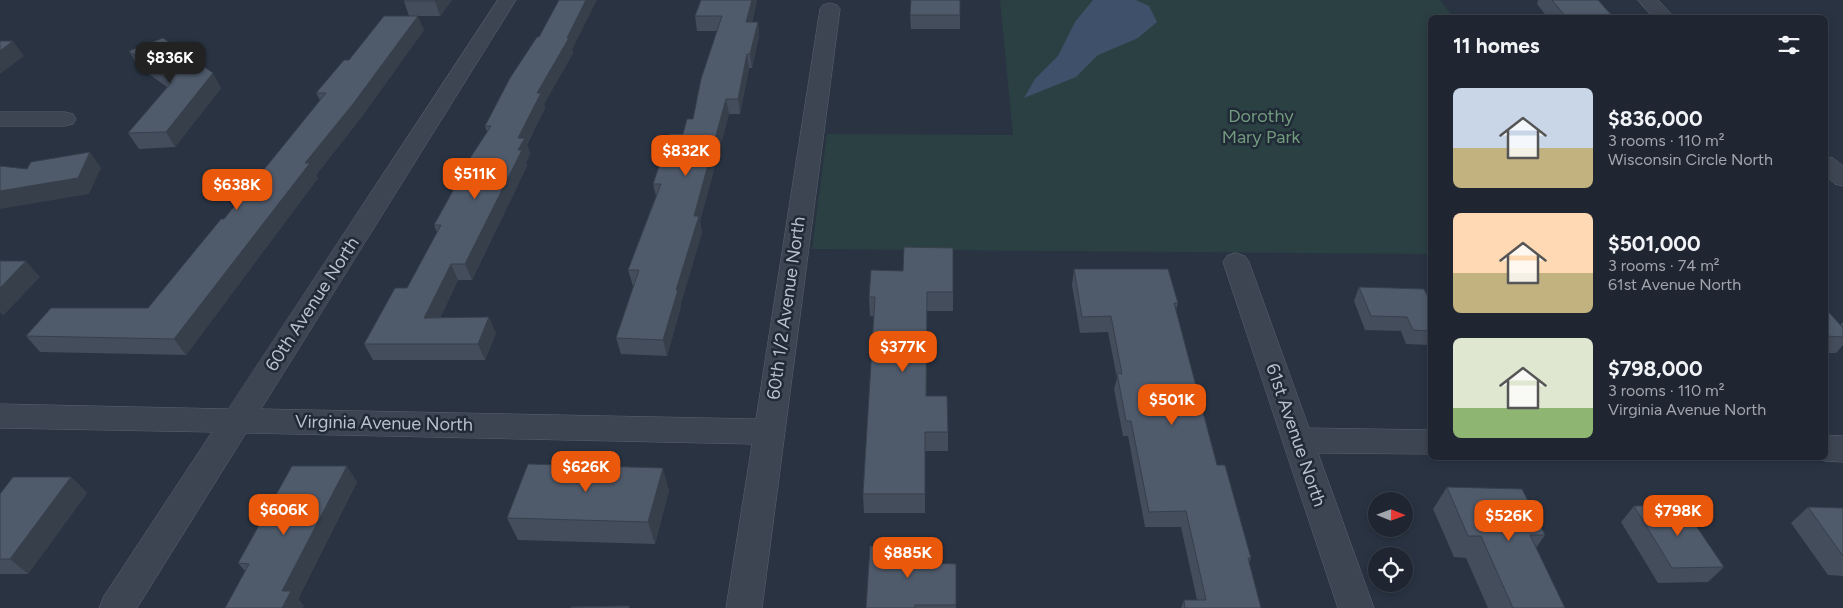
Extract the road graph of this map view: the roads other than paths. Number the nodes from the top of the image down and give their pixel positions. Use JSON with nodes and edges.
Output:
{"nodes":[{"id":1,"x":507,"y":0,"type":"edge"},
{"id":2,"x":1646,"y":0,"type":"edge"},
{"id":3,"x":830,"y":9,"type":"dead end"},
{"id":4,"x":1663,"y":15,"type":"edge"},
{"id":5,"x":0,"y":119,"type":"edge"},
{"id":6,"x":66,"y":119,"type":"dead end"},
{"id":7,"x":1828,"y":166,"type":"edge"},
{"id":8,"x":1843,"y":179,"type":"edge"},
{"id":9,"x":1236,"y":262,"type":"dead end"},
{"id":10,"x":0,"y":416,"type":"edge"},
{"id":11,"x":238,"y":420,"type":"junction"},
{"id":12,"x":769,"y":432,"type":"junction"},
{"id":13,"x":1298,"y":440,"type":"junction"},
{"id":14,"x":1428,"y":442,"type":"edge"},
{"id":15,"x":1828,"y":448,"type":"edge"},
{"id":16,"x":1843,"y":448,"type":"edge"},
{"id":17,"x":117,"y":608,"type":"edge"},
{"id":18,"x":744,"y":608,"type":"edge"},
{"id":19,"x":1356,"y":608,"type":"edge"}],
"edges":[{"from":1,"to":11,"type":"street","name":"60th Avenue North"},
{"from":2,"to":4,"type":"street"},
{"from":3,"to":12,"type":"street","name":"60th 1/2 Avenue North"},
{"from":5,"to":6,"type":"street"},
{"from":7,"to":8,"type":"street"},
{"from":9,"to":13,"type":"street","name":"61st Avenue North"},
{"from":10,"to":11,"type":"street","name":"Virginia Avenue North"},
{"from":11,"to":12,"type":"street","name":"Virginia Avenue North"},
{"from":11,"to":17,"type":"street","name":"60th Avenue North"},
{"from":12,"to":18,"type":"street","name":"60th 1/2 Avenue North"},
{"from":13,"to":14,"type":"street"},
{"from":13,"to":19,"type":"street","name":"61st Avenue North"},
{"from":15,"to":16,"type":"street"}]}
